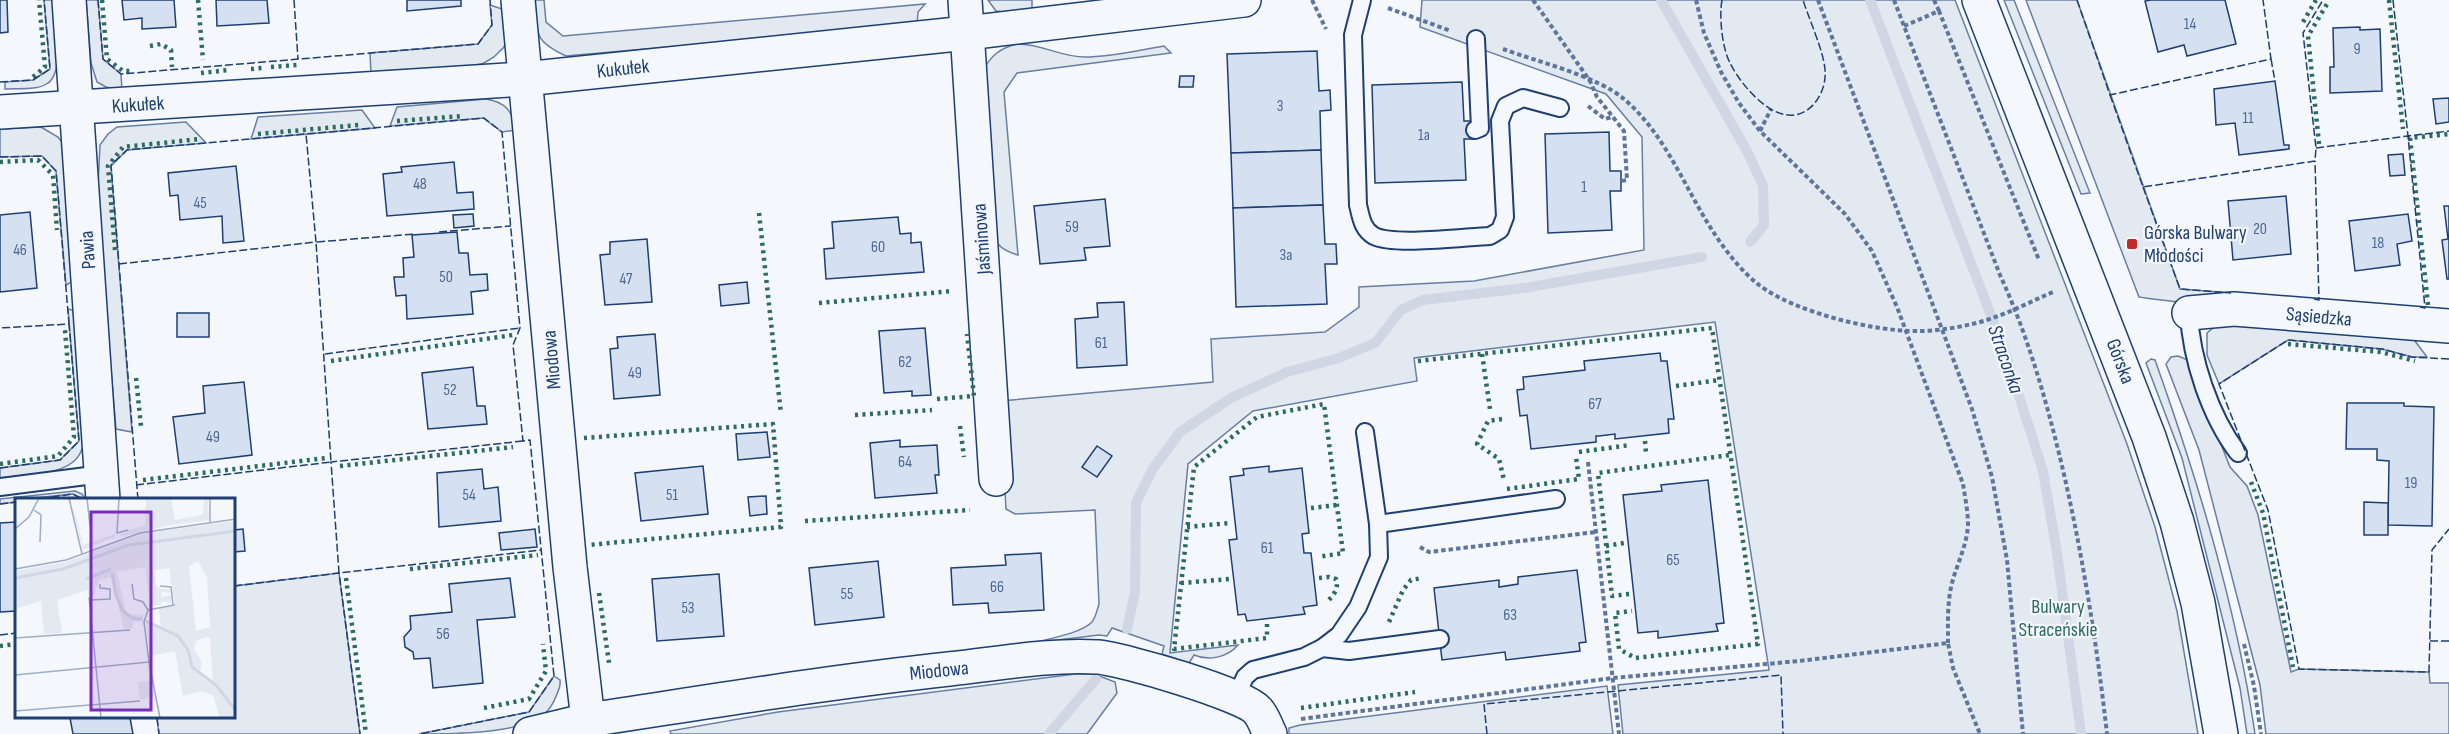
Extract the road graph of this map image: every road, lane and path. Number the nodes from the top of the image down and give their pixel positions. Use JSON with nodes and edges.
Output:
{"nodes":[{"id":1,"x":69,"y":0,"type":"edge"},
{"id":2,"x":518,"y":0,"type":"edge"},
{"id":3,"x":965,"y":0,"type":"edge"},
{"id":4,"x":1244,"y":0,"type":"edge"},
{"id":5,"x":1533,"y":0,"type":"edge"},
{"id":6,"x":1696,"y":0,"type":"edge"},
{"id":7,"x":1818,"y":0,"type":"edge"},
{"id":8,"x":1894,"y":0,"type":"edge"},
{"id":9,"x":1934,"y":0,"type":"edge"},
{"id":10,"x":1979,"y":0,"type":"edge"},
{"id":11,"x":1370,"y":2,"type":"edge"},
{"id":12,"x":1939,"y":11,"type":"junction"},
{"id":13,"x":1904,"y":26,"type":"junction"},
{"id":14,"x":967,"y":33,"type":"junction"},
{"id":15,"x":1476,"y":39,"type":"junction"},
{"id":16,"x":524,"y":79,"type":"junction"},
{"id":17,"x":1590,"y":81,"type":"junction"},
{"id":18,"x":78,"y":108,"type":"junction"},
{"id":19,"x":1560,"y":108,"type":"dead end"},
{"id":20,"x":1771,"y":109,"type":"dead end"},
{"id":21,"x":0,"y":111,"type":"edge"},
{"id":22,"x":1475,"y":130,"type":"dead end"},
{"id":23,"x":1760,"y":131,"type":"junction"},
{"id":24,"x":1621,"y":181,"type":"dead end"},
{"id":25,"x":2043,"y":271,"type":"dead end"},
{"id":26,"x":2048,"y":282,"type":"dead end"},
{"id":27,"x":2053,"y":292,"type":"junction"},
{"id":28,"x":2058,"y":299,"type":"dead end"},
{"id":29,"x":2015,"y":308,"type":"junction"},
{"id":30,"x":2189,"y":313,"type":"joint"},
{"id":31,"x":2449,"y":326,"type":"edge"},
{"id":32,"x":1942,"y":330,"type":"junction"},
{"id":33,"x":1906,"y":331,"type":"junction"},
{"id":34,"x":1365,"y":432,"type":"dead end"},
{"id":35,"x":2238,"y":453,"type":"dead end"},
{"id":36,"x":1588,"y":462,"type":"dead end"},
{"id":37,"x":996,"y":479,"type":"dead end"},
{"id":38,"x":0,"y":487,"type":"edge"},
{"id":39,"x":103,"y":487,"type":"edge"},
{"id":40,"x":1556,"y":499,"type":"dead end"},
{"id":41,"x":1378,"y":524,"type":"junction"},
{"id":42,"x":1596,"y":532,"type":"junction"},
{"id":43,"x":1440,"y":639,"type":"dead end"},
{"id":44,"x":1948,"y":643,"type":"junction"},
{"id":45,"x":1322,"y":648,"type":"junction"},
{"id":46,"x":1613,"y":678,"type":"junction"},
{"id":47,"x":1236,"y":697,"type":"junction"},
{"id":48,"x":588,"y":720,"type":"junction"},
{"id":49,"x":1267,"y":729,"type":"edge"},
{"id":50,"x":530,"y":734,"type":"edge"},
{"id":51,"x":1618,"y":734,"type":"edge"},
{"id":52,"x":1980,"y":734,"type":"edge"},
{"id":53,"x":2024,"y":734,"type":"edge"},
{"id":54,"x":2107,"y":734,"type":"edge"},
{"id":55,"x":2221,"y":734,"type":"edge"}],
"edges":[{"from":1,"to":18,"type":"street","name":"Pawia"},
{"from":2,"to":16,"type":"street","name":"Miodowa"},
{"from":3,"to":14,"type":"street","name":"Jaśminowa"},
{"from":4,"to":14,"type":"street","name":"Kukułek"},
{"from":5,"to":17,"type":"path"},
{"from":6,"to":23,"type":"path"},
{"from":7,"to":32,"type":"path"},
{"from":8,"to":13,"type":"path"},
{"from":9,"to":12,"type":"path"},
{"from":10,"to":55,"type":"street","name":"Górska"},
{"from":11,"to":15,"type":"path"},
{"from":11,"to":19,"type":"lane"},
{"from":12,"to":13,"type":"path"},
{"from":12,"to":25,"type":"path"},
{"from":13,"to":29,"type":"path"},
{"from":14,"to":16,"type":"street","name":"Kukułek"},
{"from":14,"to":37,"type":"street","name":"Jaśminowa"},
{"from":15,"to":17,"type":"path"},
{"from":15,"to":22,"type":"lane"},
{"from":16,"to":18,"type":"street","name":"Kukułek"},
{"from":16,"to":48,"type":"street","name":"Miodowa"},
{"from":17,"to":24,"type":"path"},
{"from":17,"to":33,"type":"path"},
{"from":18,"to":21,"type":"street","name":"Kukułek"},
{"from":18,"to":39,"type":"street","name":"Pawia"},
{"from":20,"to":23,"type":"path"},
{"from":23,"to":33,"type":"path"},
{"from":26,"to":27,"type":"path"},
{"from":27,"to":28,"type":"path"},
{"from":27,"to":29,"type":"path"},
{"from":29,"to":32,"type":"path"},
{"from":29,"to":54,"type":"path"},
{"from":30,"to":31,"type":"street","name":"Sąsiedzka"},
{"from":30,"to":35,"type":"lane"},
{"from":32,"to":33,"type":"path"},
{"from":32,"to":53,"type":"path"},
{"from":33,"to":44,"type":"path"},
{"from":34,"to":41,"type":"lane"},
{"from":36,"to":42,"type":"path"},
{"from":38,"to":39,"type":"lane"},
{"from":40,"to":41,"type":"lane"},
{"from":41,"to":42,"type":"path"},
{"from":41,"to":45,"type":"lane"},
{"from":42,"to":46,"type":"path"},
{"from":43,"to":45,"type":"lane"},
{"from":44,"to":46,"type":"path"},
{"from":44,"to":52,"type":"path"},
{"from":45,"to":47,"type":"lane"},
{"from":46,"to":49,"type":"path"},
{"from":46,"to":51,"type":"path"},
{"from":47,"to":48,"type":"street","name":"Miodowa"},
{"from":47,"to":49,"type":"street","name":"Miodowa"},
{"from":48,"to":50,"type":"street","name":"Miodowa"}]}
